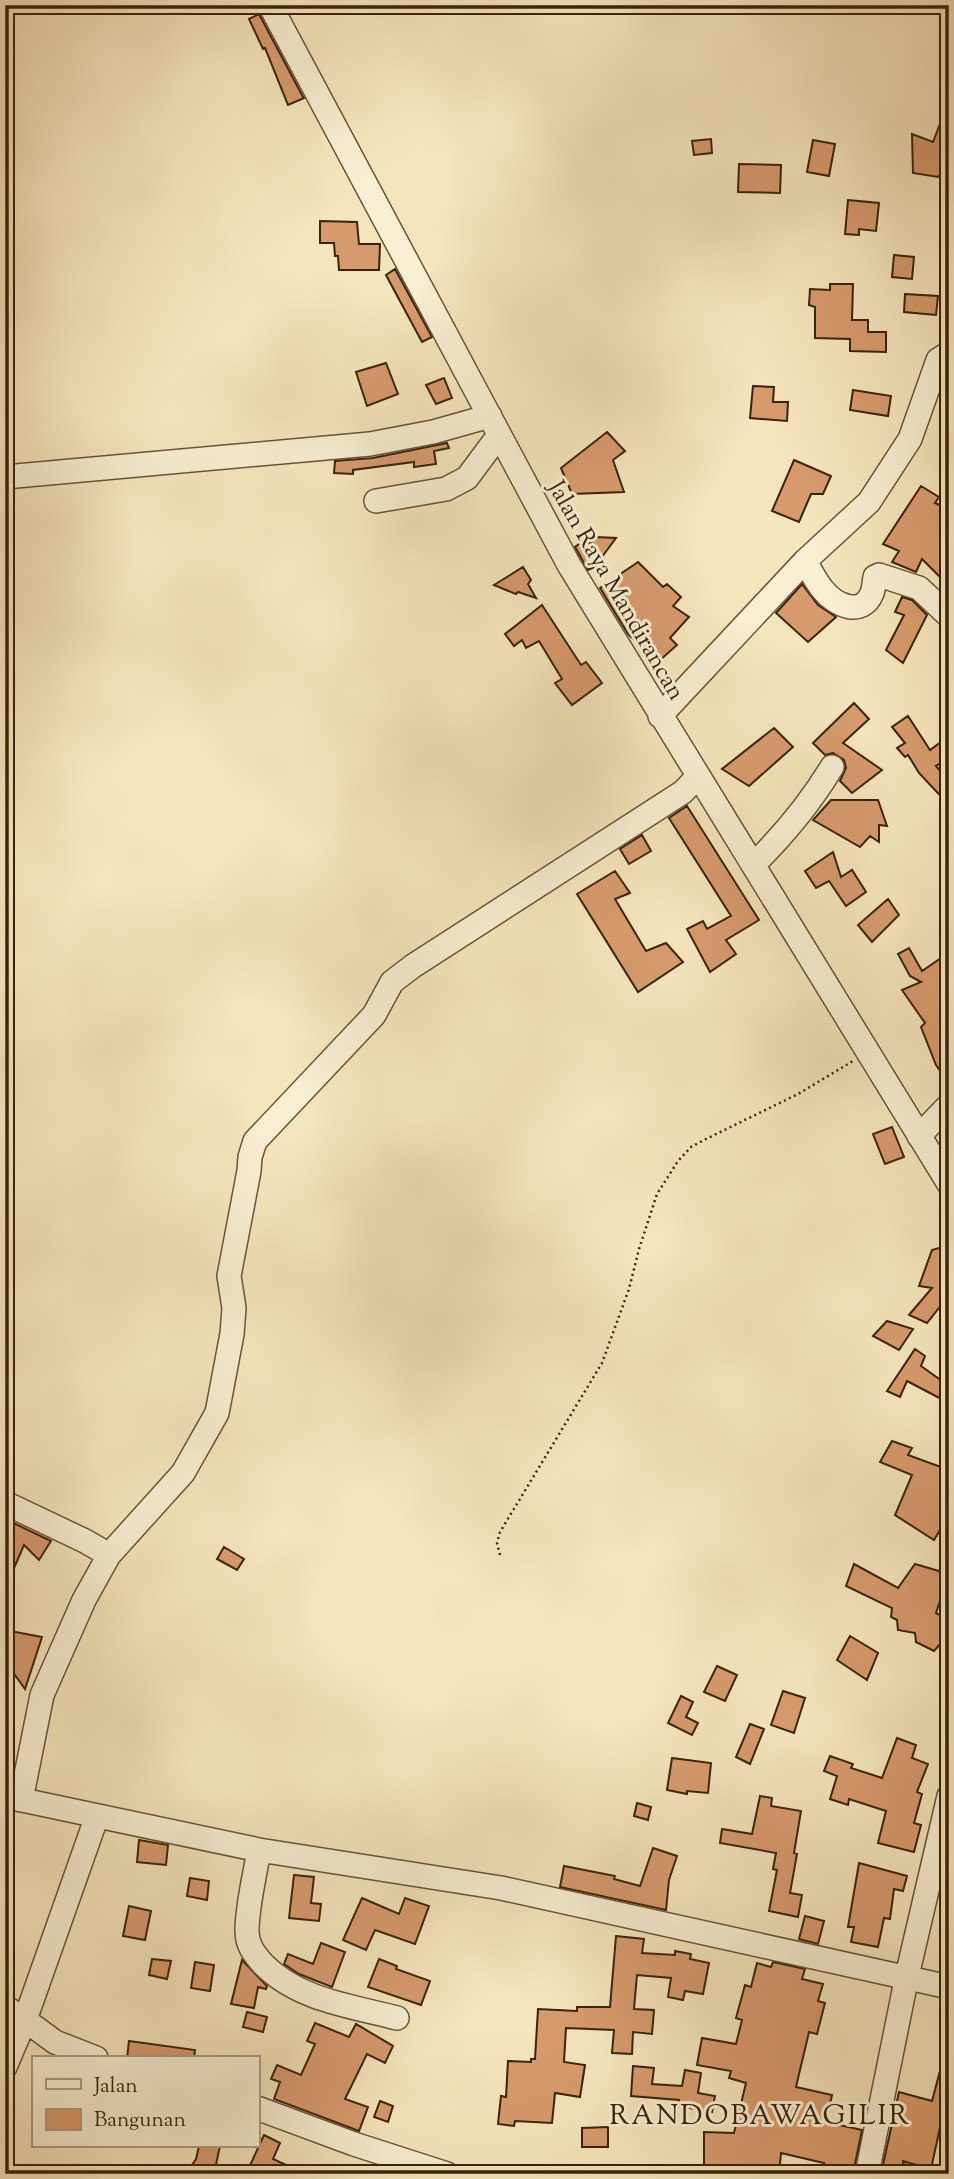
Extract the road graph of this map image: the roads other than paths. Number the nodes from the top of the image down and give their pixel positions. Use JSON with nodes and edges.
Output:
{"nodes":[{"id":1,"x":270,"y":5,"type":"edge"},
{"id":2,"x":949,"y":353,"type":"edge"},
{"id":3,"x":495,"y":425,"type":"junction"},
{"id":4,"x":5,"y":477,"type":"edge"},
{"id":5,"x":376,"y":501,"type":"dead end"},
{"id":6,"x":806,"y":561,"type":"junction"},
{"id":7,"x":949,"y":616,"type":"edge"},
{"id":8,"x":660,"y":716,"type":"junction"},
{"id":9,"x":832,"y":767,"type":"dead end"},
{"id":10,"x":697,"y":777,"type":"junction"},
{"id":11,"x":753,"y":865,"type":"junction"},
{"id":12,"x":949,"y":1105,"type":"edge"},
{"id":13,"x":919,"y":1136,"type":"junction"},
{"id":14,"x":949,"y":1184,"type":"edge"},
{"id":15,"x":5,"y":1503,"type":"edge"},
{"id":16,"x":109,"y":1555,"type":"junction"},
{"id":17,"x":949,"y":1796,"type":"edge"},
{"id":18,"x":13,"y":1798,"type":"edge"},
{"id":19,"x":97,"y":1816,"type":"junction"},
{"id":20,"x":259,"y":1850,"type":"junction"},
{"id":21,"x":943,"y":1850,"type":"edge"},
{"id":22,"x":907,"y":1976,"type":"junction"},
{"id":23,"x":949,"y":1987,"type":"edge"},
{"id":24,"x":5,"y":2007,"type":"edge"},
{"id":25,"x":397,"y":2018,"type":"dead end"},
{"id":26,"x":25,"y":2020,"type":"junction"},
{"id":27,"x":91,"y":2056,"type":"edge"},
{"id":28,"x":5,"y":2067,"type":"edge"},
{"id":29,"x":259,"y":2109,"type":"edge"},
{"id":30,"x":447,"y":2174,"type":"edge"},
{"id":31,"x":867,"y":2174,"type":"edge"}],
"edges":[{"from":1,"to":3,"type":"street","name":"Jalan Raya Mandirancan"},
{"from":2,"to":6,"type":"street"},
{"from":3,"to":4,"type":"street"},
{"from":3,"to":5,"type":"street"},
{"from":3,"to":8,"type":"street","name":"Jalan Raya Mandirancan"},
{"from":6,"to":7,"type":"street"},
{"from":6,"to":8,"type":"street"},
{"from":8,"to":10,"type":"street","name":"Jalan Raya Mandirancan"},
{"from":9,"to":11,"type":"street"},
{"from":10,"to":11,"type":"street","name":"Jalan Raya Mandirancan"},
{"from":10,"to":16,"type":"street"},
{"from":11,"to":13,"type":"street","name":"Jalan Raya Mandirancan"},
{"from":12,"to":13,"type":"street"},
{"from":13,"to":14,"type":"street","name":"Jalan Raya Mandirancan"},
{"from":15,"to":16,"type":"street"},
{"from":16,"to":18,"type":"street"},
{"from":17,"to":21,"type":"street"},
{"from":18,"to":19,"type":"street"},
{"from":19,"to":20,"type":"street"},
{"from":19,"to":26,"type":"street"},
{"from":20,"to":22,"type":"street"},
{"from":20,"to":25,"type":"street"},
{"from":21,"to":22,"type":"street"},
{"from":22,"to":23,"type":"street"},
{"from":22,"to":31,"type":"street"},
{"from":24,"to":26,"type":"street"},
{"from":26,"to":27,"type":"street"},
{"from":26,"to":28,"type":"street"},
{"from":29,"to":30,"type":"street"}]}
